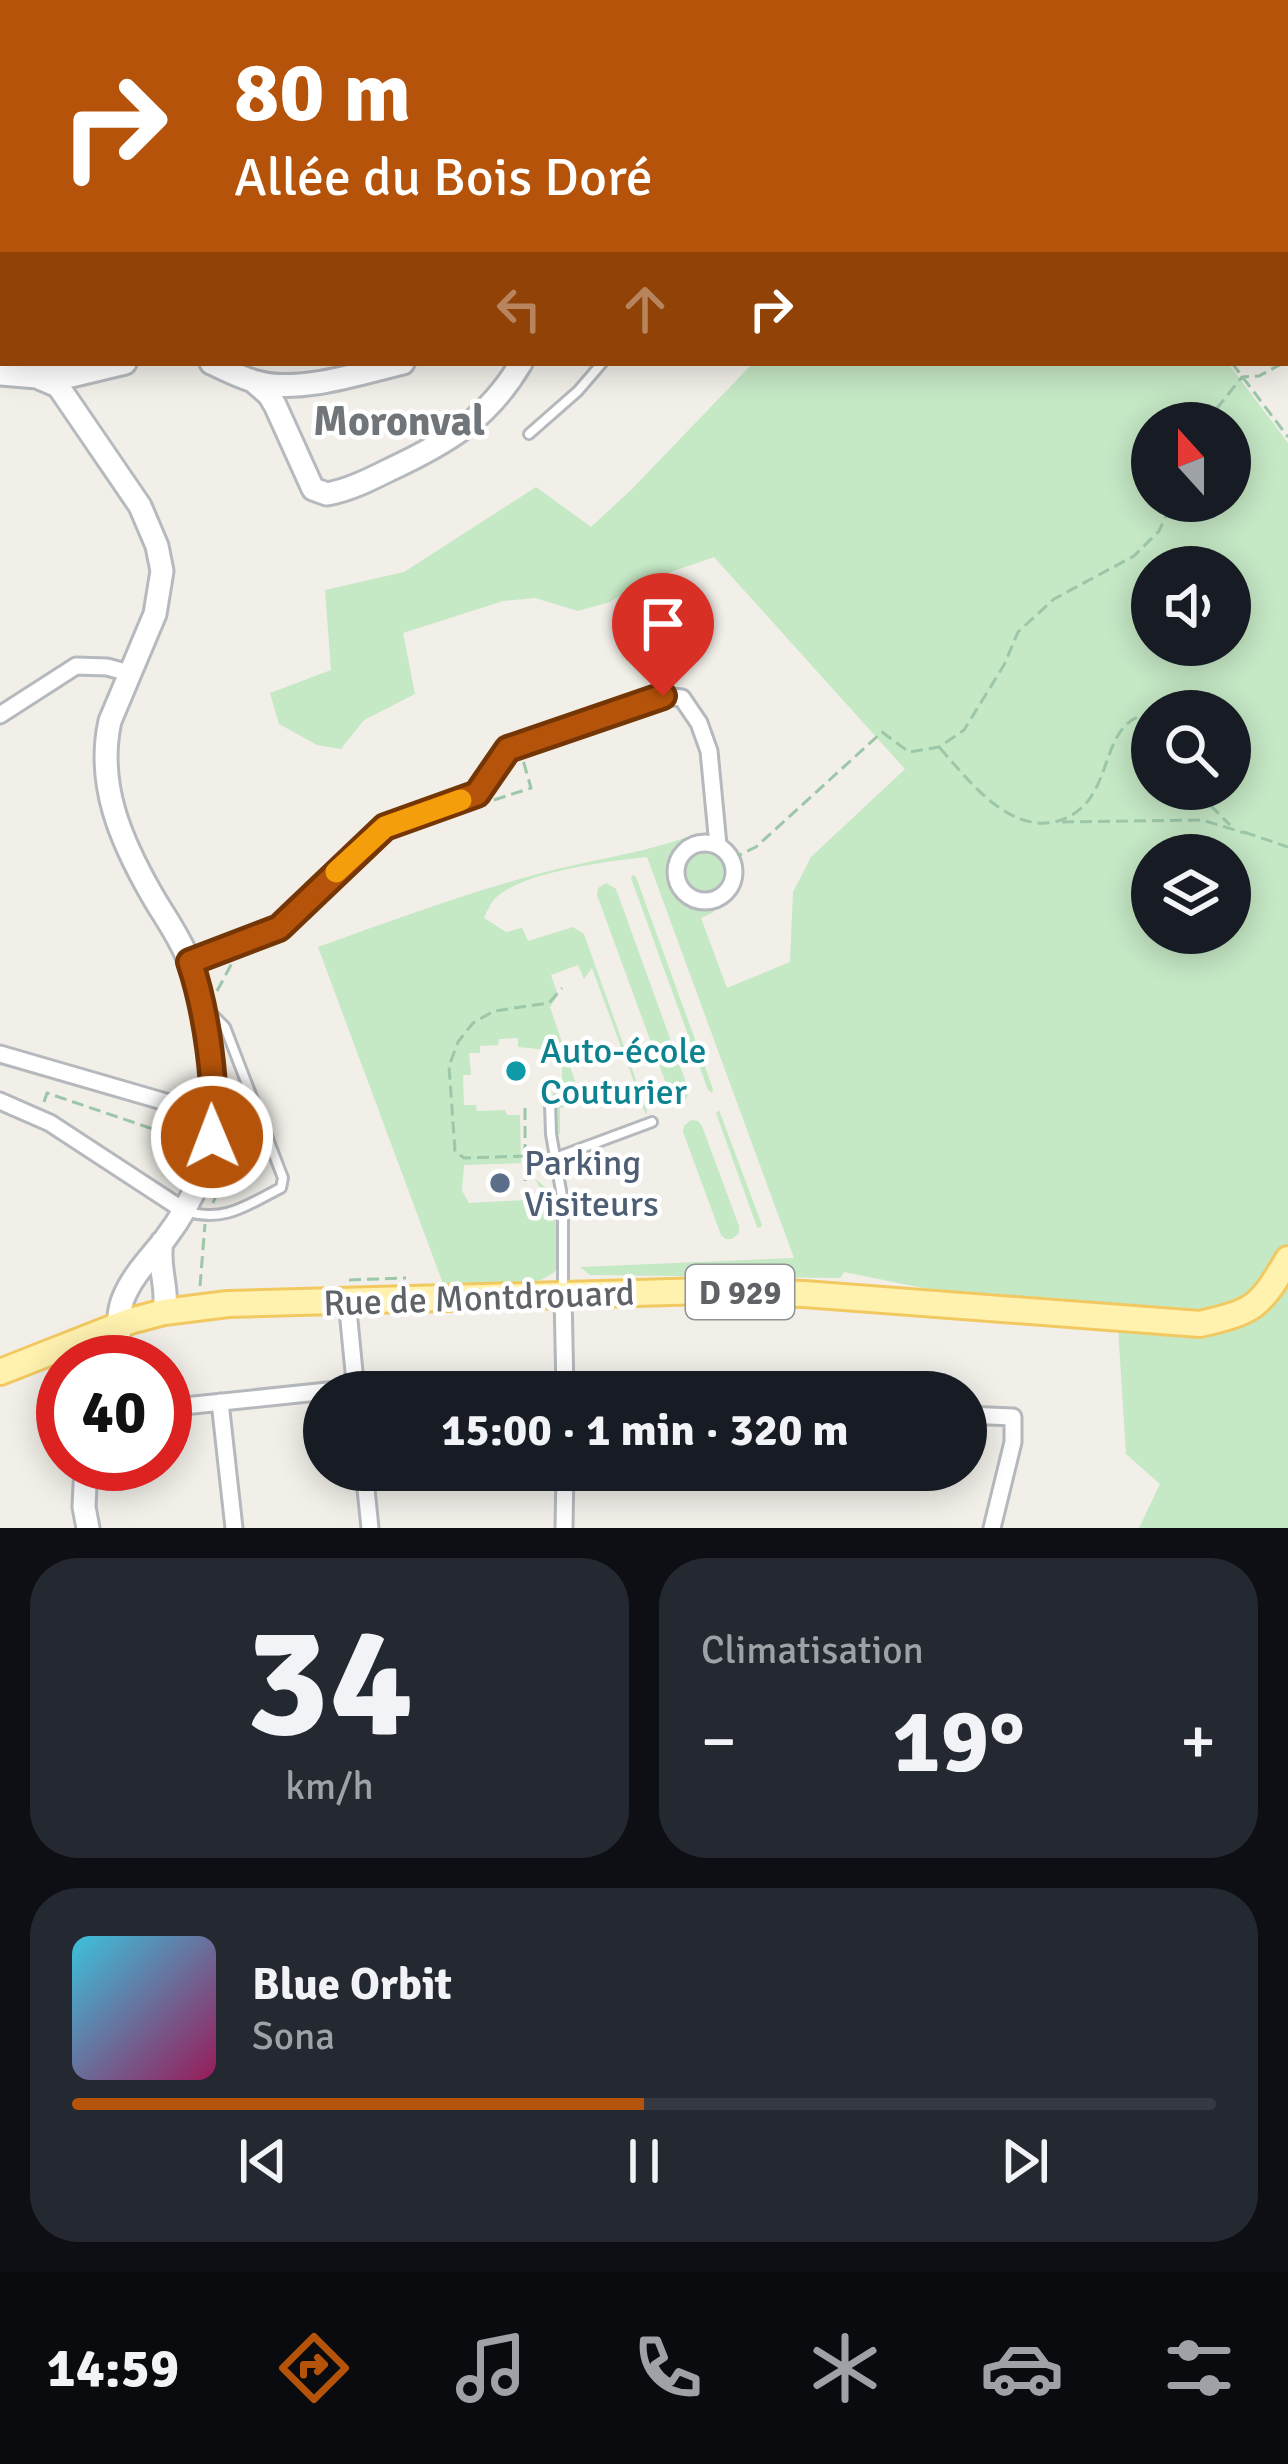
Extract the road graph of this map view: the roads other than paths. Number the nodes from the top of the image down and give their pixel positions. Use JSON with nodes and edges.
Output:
{"nodes":[{"id":1,"x":12,"y":366,"type":"edge"},
{"id":2,"x":117,"y":366,"type":"edge"},
{"id":3,"x":218,"y":366,"type":"edge"},
{"id":4,"x":389,"y":366,"type":"edge"},
{"id":5,"x":519,"y":366,"type":"edge"},
{"id":6,"x":599,"y":366,"type":"edge"},
{"id":7,"x":0,"y":374,"type":"edge"},
{"id":8,"x":253,"y":382,"type":"junction"},
{"id":9,"x":71,"y":385,"type":"junction"},
{"id":10,"x":529,"y":434,"type":"dead end"},
{"id":11,"x":129,"y":674,"type":"junction"},
{"id":12,"x":0,"y":715,"type":"edge"},
{"id":13,"x":718,"y":845,"type":"junction"},
{"id":14,"x":190,"y":962,"type":"junction"},
{"id":15,"x":207,"y":1009,"type":"junction"},
{"id":16,"x":0,"y":1054,"type":"edge"},
{"id":17,"x":0,"y":1102,"type":"edge"},
{"id":18,"x":550,"y":1102,"type":"dead end"},
{"id":19,"x":214,"y":1116,"type":"junction"},
{"id":20,"x":652,"y":1122,"type":"dead end"},
{"id":21,"x":555,"y":1158,"type":"junction"},
{"id":22,"x":183,"y":1210,"type":"junction"},
{"id":23,"x":163,"y":1242,"type":"junction"},
{"id":24,"x":1288,"y":1259,"type":"edge"},
{"id":25,"x":563,"y":1293,"type":"junction"},
{"id":26,"x":346,"y":1300,"type":"junction"},
{"id":27,"x":164,"y":1312,"type":"junction"},
{"id":28,"x":119,"y":1324,"type":"junction"},
{"id":29,"x":119,"y":1335,"type":"edge"},
{"id":30,"x":3,"y":1368,"type":"edge"},
{"id":31,"x":354,"y":1371,"type":"edge"},
{"id":32,"x":565,"y":1371,"type":"edge"},
{"id":33,"x":303,"y":1395,"type":"edge"},
{"id":34,"x":220,"y":1402,"type":"junction"},
{"id":35,"x":192,"y":1405,"type":"edge"},
{"id":36,"x":987,"y":1416,"type":"edge"},
{"id":37,"x":85,"y":1491,"type":"edge"},
{"id":38,"x":366,"y":1491,"type":"edge"},
{"id":39,"x":565,"y":1491,"type":"edge"},
{"id":40,"x":88,"y":1528,"type":"edge"},
{"id":41,"x":234,"y":1528,"type":"edge"},
{"id":42,"x":370,"y":1528,"type":"edge"},
{"id":43,"x":564,"y":1528,"type":"edge"},
{"id":44,"x":992,"y":1528,"type":"edge"}],
"edges":[{"from":1,"to":9,"type":"street"},
{"from":2,"to":9,"type":"street"},
{"from":3,"to":8,"type":"street"},
{"from":4,"to":8,"type":"street"},
{"from":5,"to":8,"type":"street"},
{"from":6,"to":10,"type":"lane"},
{"from":7,"to":9,"type":"street"},
{"from":9,"to":11,"type":"street"},
{"from":11,"to":12,"type":"street"},
{"from":11,"to":14,"type":"street"},
{"from":13,"to":13,"type":"street"},
{"from":13,"to":14,"type":"street"},
{"from":14,"to":15,"type":"street"},
{"from":15,"to":19,"type":"street"},
{"from":15,"to":22,"type":"lane"},
{"from":16,"to":19,"type":"street"},
{"from":17,"to":22,"type":"street"},
{"from":18,"to":21,"type":"lane"},
{"from":19,"to":22,"type":"street"},
{"from":20,"to":21,"type":"lane"},
{"from":21,"to":25,"type":"lane"},
{"from":22,"to":23,"type":"street"},
{"from":23,"to":27,"type":"street"},
{"from":23,"to":28,"type":"street"},
{"from":24,"to":25,"type":"main road","name":"Rue de Montdrouard","number":"D 929"},
{"from":25,"to":26,"type":"main road","name":"Rue de Montdrouard","number":"D 929"},
{"from":25,"to":32,"type":"street"},
{"from":26,"to":27,"type":"main road","name":"Rue de Montdrouard","number":"D 929"},
{"from":26,"to":31,"type":"street"},
{"from":27,"to":28,"type":"main road","name":"Rue de Montdrouard","number":"D 929"},
{"from":28,"to":29,"type":"street"},
{"from":28,"to":30,"type":"main road","name":"Rue de Montdrouard","number":"D 929"},
{"from":33,"to":34,"type":"street"},
{"from":34,"to":35,"type":"street"},
{"from":34,"to":41,"type":"street"},
{"from":36,"to":44,"type":"street"},
{"from":37,"to":40,"type":"street"},
{"from":38,"to":42,"type":"street"},
{"from":39,"to":43,"type":"street"}]}
